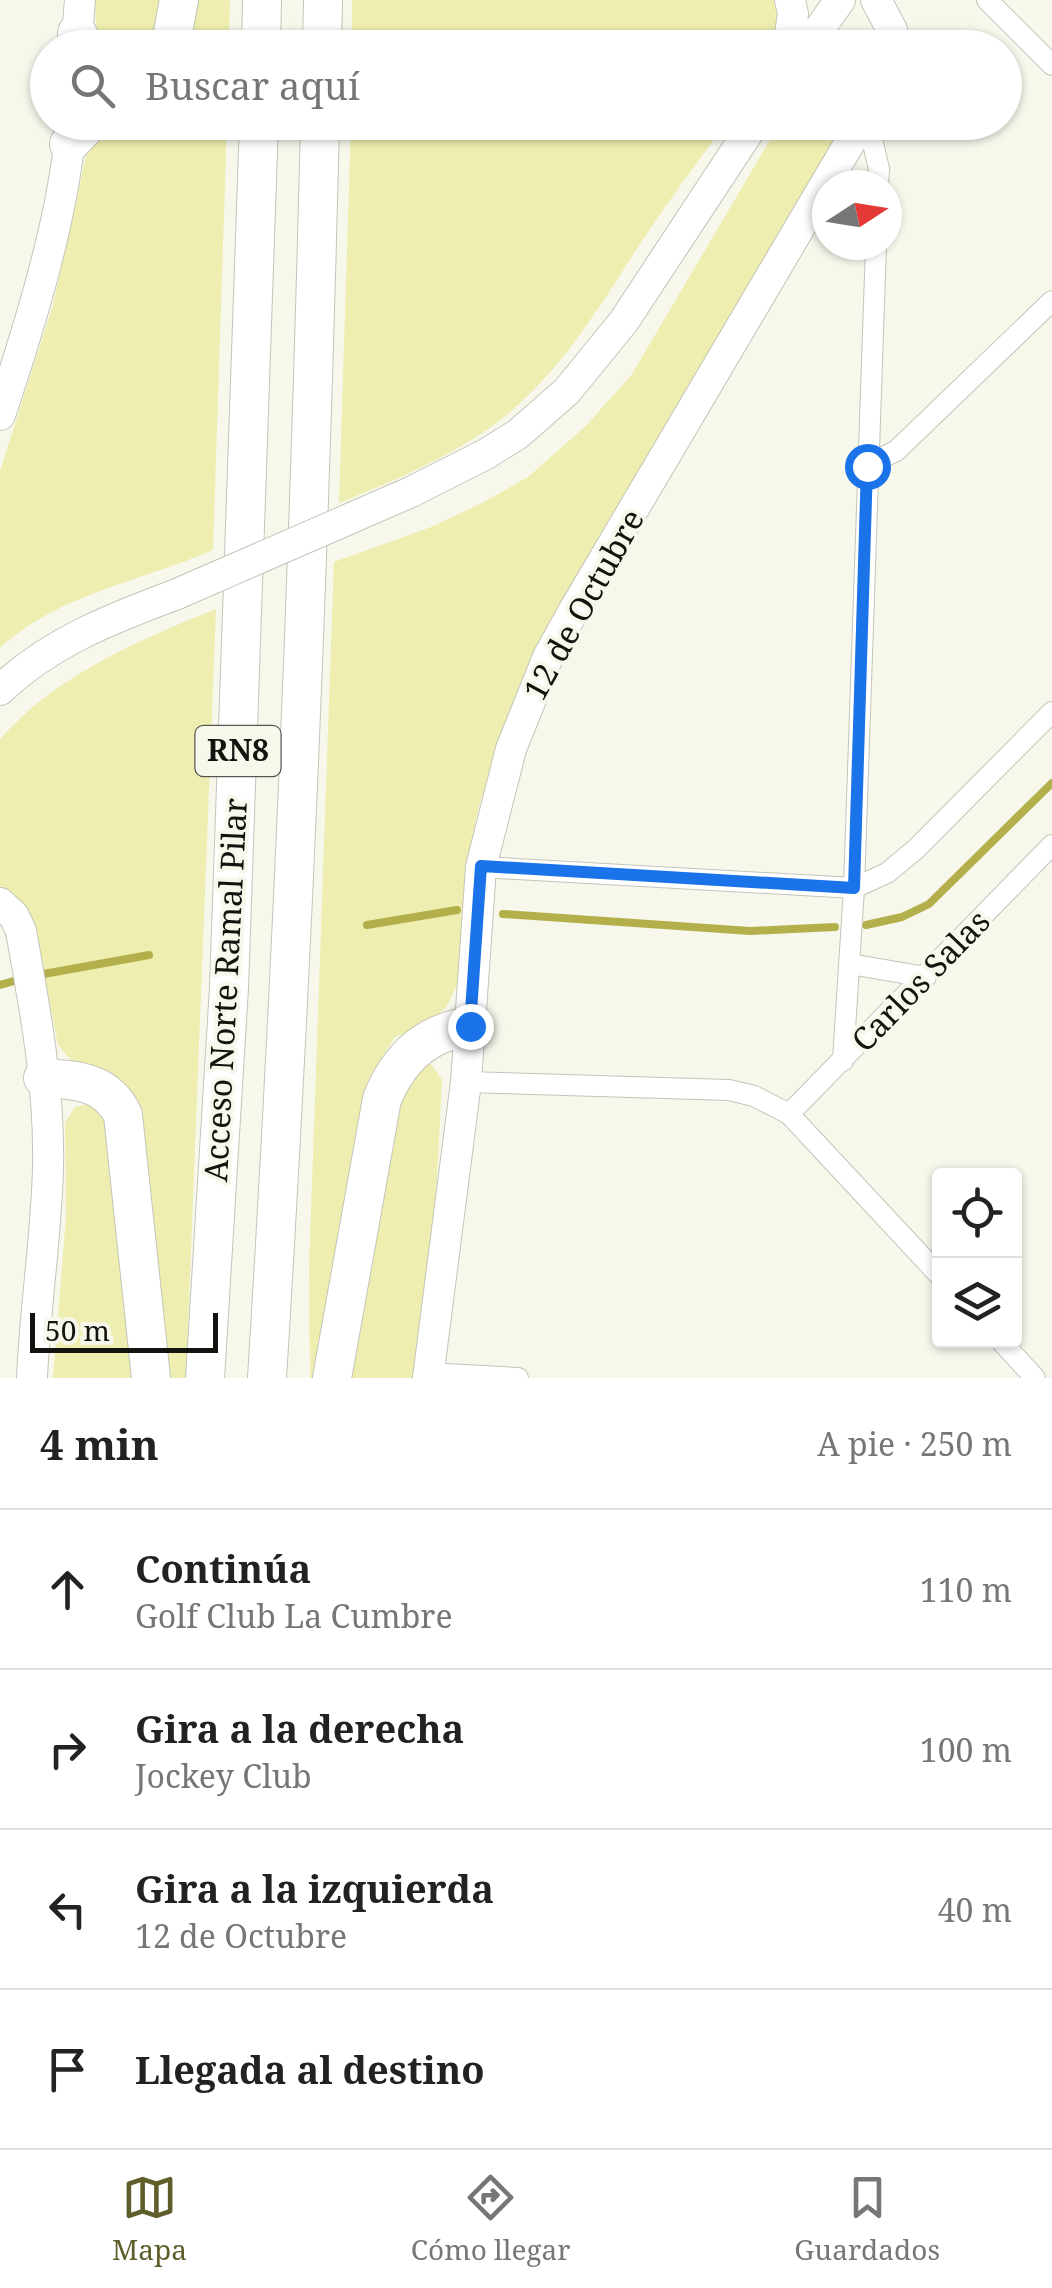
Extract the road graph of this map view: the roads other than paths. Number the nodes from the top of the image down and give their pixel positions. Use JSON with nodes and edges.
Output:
{"nodes":[{"id":1,"x":179,"y":0,"type":"edge"},
{"id":2,"x":262,"y":0,"type":"edge"},
{"id":3,"x":323,"y":0,"type":"edge"},
{"id":4,"x":790,"y":0,"type":"edge"},
{"id":5,"x":840,"y":0,"type":"edge"},
{"id":6,"x":876,"y":0,"type":"edge"},
{"id":7,"x":988,"y":0,"type":"edge"},
{"id":8,"x":173,"y":30,"type":"edge"},
{"id":9,"x":261,"y":30,"type":"edge"},
{"id":10,"x":322,"y":30,"type":"edge"},
{"id":11,"x":791,"y":30,"type":"edge"},
{"id":12,"x":819,"y":30,"type":"edge"},
{"id":13,"x":892,"y":30,"type":"edge"},
{"id":14,"x":1018,"y":30,"type":"edge"},
{"id":15,"x":1022,"y":35,"type":"edge"},
{"id":16,"x":1052,"y":65,"type":"edge"},
{"id":17,"x":74,"y":140,"type":"edge"},
{"id":18,"x":258,"y":140,"type":"edge"},
{"id":19,"x":320,"y":140,"type":"edge"},
{"id":20,"x":743,"y":140,"type":"edge"},
{"id":21,"x":854,"y":140,"type":"edge"},
{"id":22,"x":870,"y":140,"type":"edge"},
{"id":23,"x":878,"y":170,"type":"edge"},
{"id":24,"x":875,"y":260,"type":"edge"},
{"id":25,"x":1052,"y":301,"type":"edge"},
{"id":26,"x":0,"y":415,"type":"edge"},
{"id":27,"x":867,"y":466,"type":"junction"},
{"id":28,"x":0,"y":690,"type":"edge"},
{"id":29,"x":1052,"y":712,"type":"edge"},
{"id":30,"x":1052,"y":845,"type":"edge"},
{"id":31,"x":481,"y":866,"type":"junction"},
{"id":32,"x":854,"y":888,"type":"junction"},
{"id":33,"x":0,"y":904,"type":"edge"},
{"id":34,"x":850,"y":964,"type":"junction"},
{"id":35,"x":926,"y":977,"type":"junction"},
{"id":36,"x":470,"y":1026,"type":"junction"},
{"id":37,"x":843,"y":1061,"type":"junction"},
{"id":38,"x":43,"y":1078,"type":"junction"},
{"id":39,"x":466,"y":1082,"type":"junction"},
{"id":40,"x":788,"y":1114,"type":"junction"},
{"id":41,"x":932,"y":1267,"type":"edge"},
{"id":42,"x":1007,"y":1348,"type":"edge"},
{"id":43,"x":428,"y":1376,"type":"edge"},
{"id":44,"x":32,"y":1378,"type":"edge"},
{"id":45,"x":151,"y":1378,"type":"edge"},
{"id":46,"x":205,"y":1378,"type":"edge"},
{"id":47,"x":267,"y":1378,"type":"edge"},
{"id":48,"x":332,"y":1378,"type":"edge"},
{"id":49,"x":518,"y":1378,"type":"edge"},
{"id":50,"x":1034,"y":1378,"type":"edge"}],
"edges":[{"from":1,"to":8,"type":"highway"},
{"from":2,"to":9,"type":"highway"},
{"from":3,"to":10,"type":"highway"},
{"from":4,"to":11,"type":"street"},
{"from":5,"to":12,"type":"street"},
{"from":6,"to":13,"type":"street"},
{"from":7,"to":14,"type":"street"},
{"from":15,"to":16,"type":"street"},
{"from":17,"to":26,"type":"street"},
{"from":18,"to":46,"type":"highway","name":"Acceso Norte Ramal Pilar","number":"RN8"},
{"from":19,"to":47,"type":"highway","name":"Acceso Norte Ramal Pilar","number":"RN8"},
{"from":20,"to":28,"type":"street","bridge":true},
{"from":21,"to":31,"type":"street","name":"12 de Octubre"},
{"from":22,"to":23,"type":"street"},
{"from":24,"to":27,"type":"street"},
{"from":25,"to":27,"type":"street"},
{"from":27,"to":32,"type":"street"},
{"from":29,"to":32,"type":"street"},
{"from":30,"to":35,"type":"street","name":"Carlos Salas"},
{"from":31,"to":32,"type":"street"},
{"from":31,"to":36,"type":"street","name":"12 de Octubre"},
{"from":32,"to":34,"type":"street"},
{"from":33,"to":38,"type":"street"},
{"from":34,"to":35,"type":"street"},
{"from":34,"to":37,"type":"street"},
{"from":35,"to":37,"type":"street","name":"Carlos Salas"},
{"from":36,"to":39,"type":"street","name":"12 de Octubre"},
{"from":36,"to":48,"type":"highway"},
{"from":37,"to":40,"type":"street","name":"Carlos Salas"},
{"from":38,"to":44,"type":"street"},
{"from":38,"to":45,"type":"highway"},
{"from":39,"to":40,"type":"street"},
{"from":39,"to":43,"type":"street","name":"12 de Octubre"},
{"from":40,"to":41,"type":"street"},
{"from":42,"to":50,"type":"street"},
{"from":43,"to":49,"type":"street"}]}
